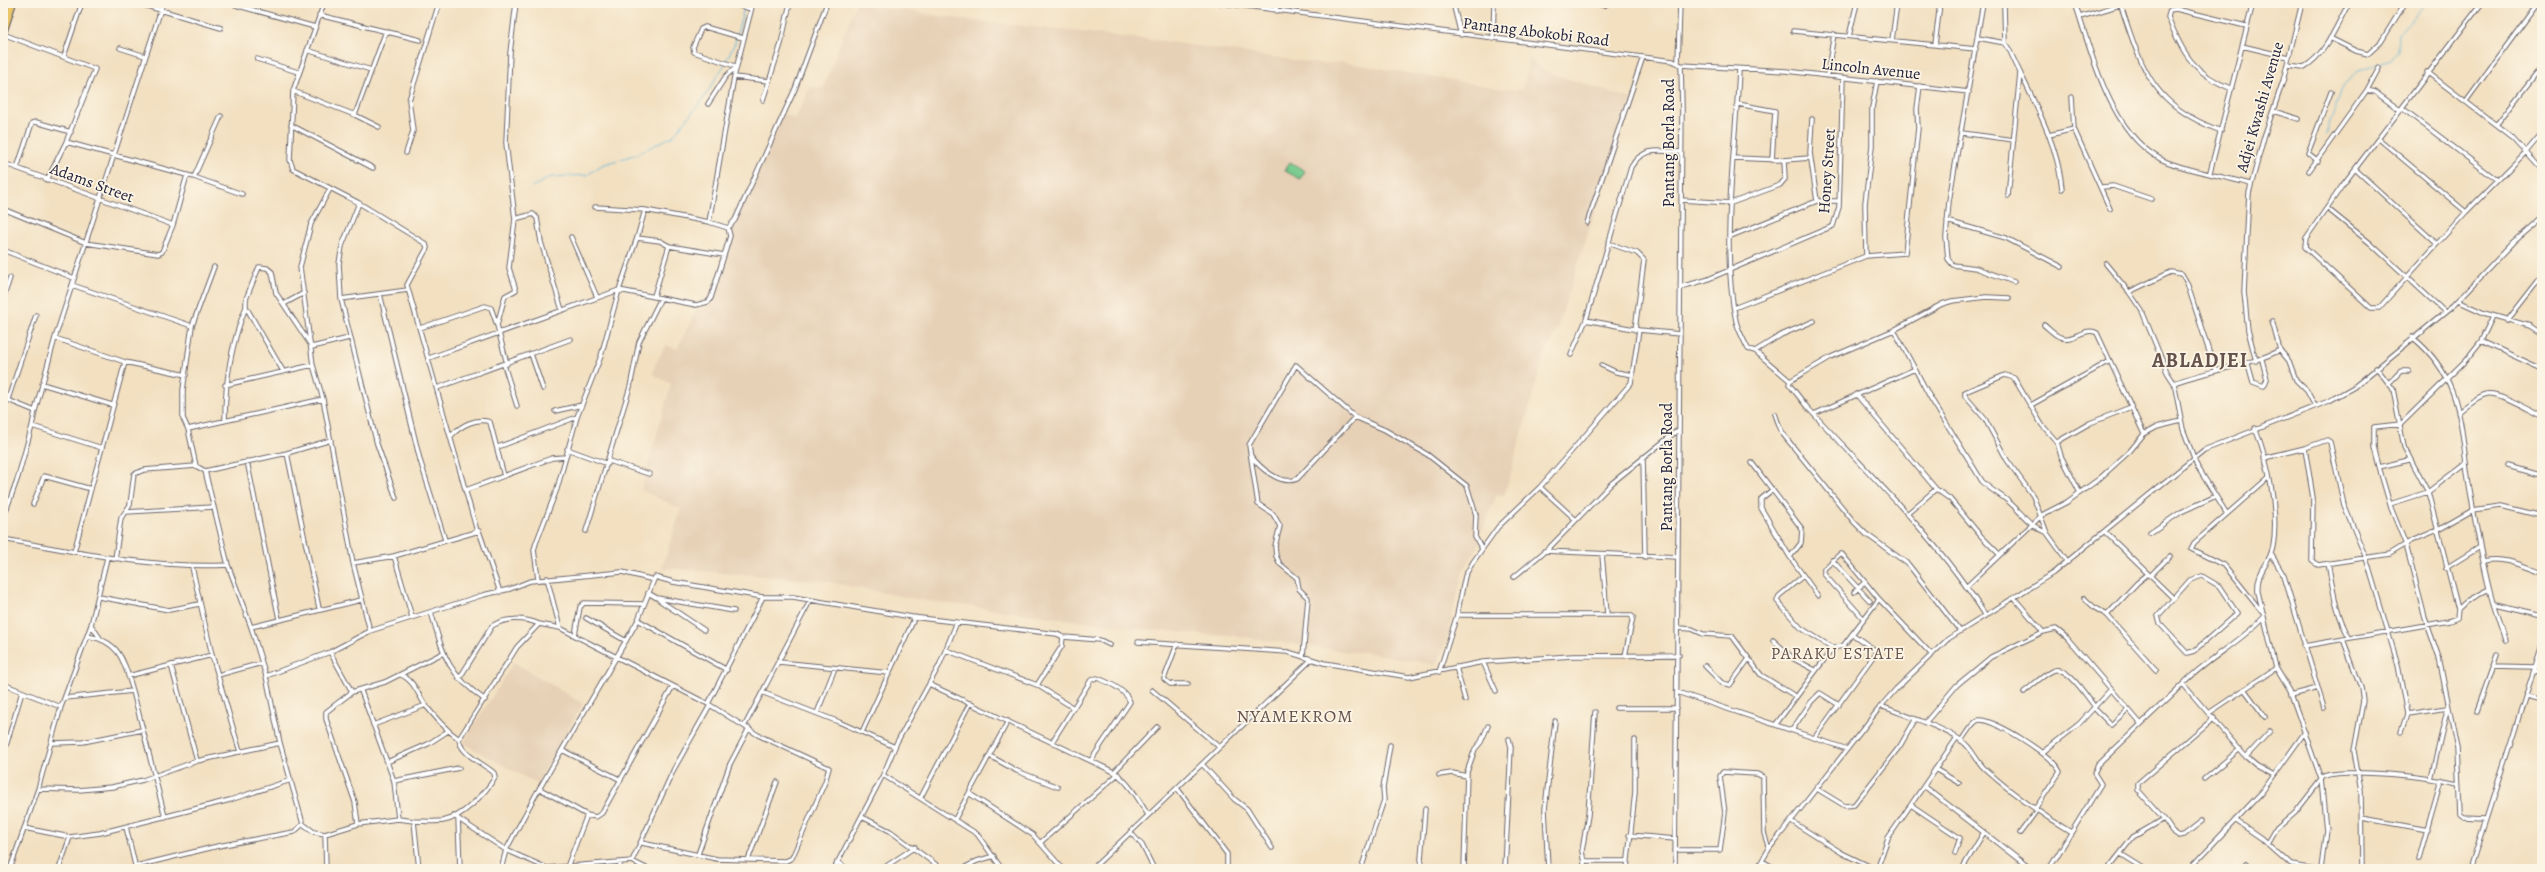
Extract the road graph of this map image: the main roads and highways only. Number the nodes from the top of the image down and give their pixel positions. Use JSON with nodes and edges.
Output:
{"nodes":[{"id":1,"x":7,"y":3,"type":"edge"},
{"id":2,"x":14,"y":3,"type":"edge"},
{"id":3,"x":3,"y":15,"type":"edge"},
{"id":4,"x":3,"y":34,"type":"edge"}],
"edges":[{"from":1,"to":3,"type":"highway"},
{"from":2,"to":4,"type":"highway"}]}
